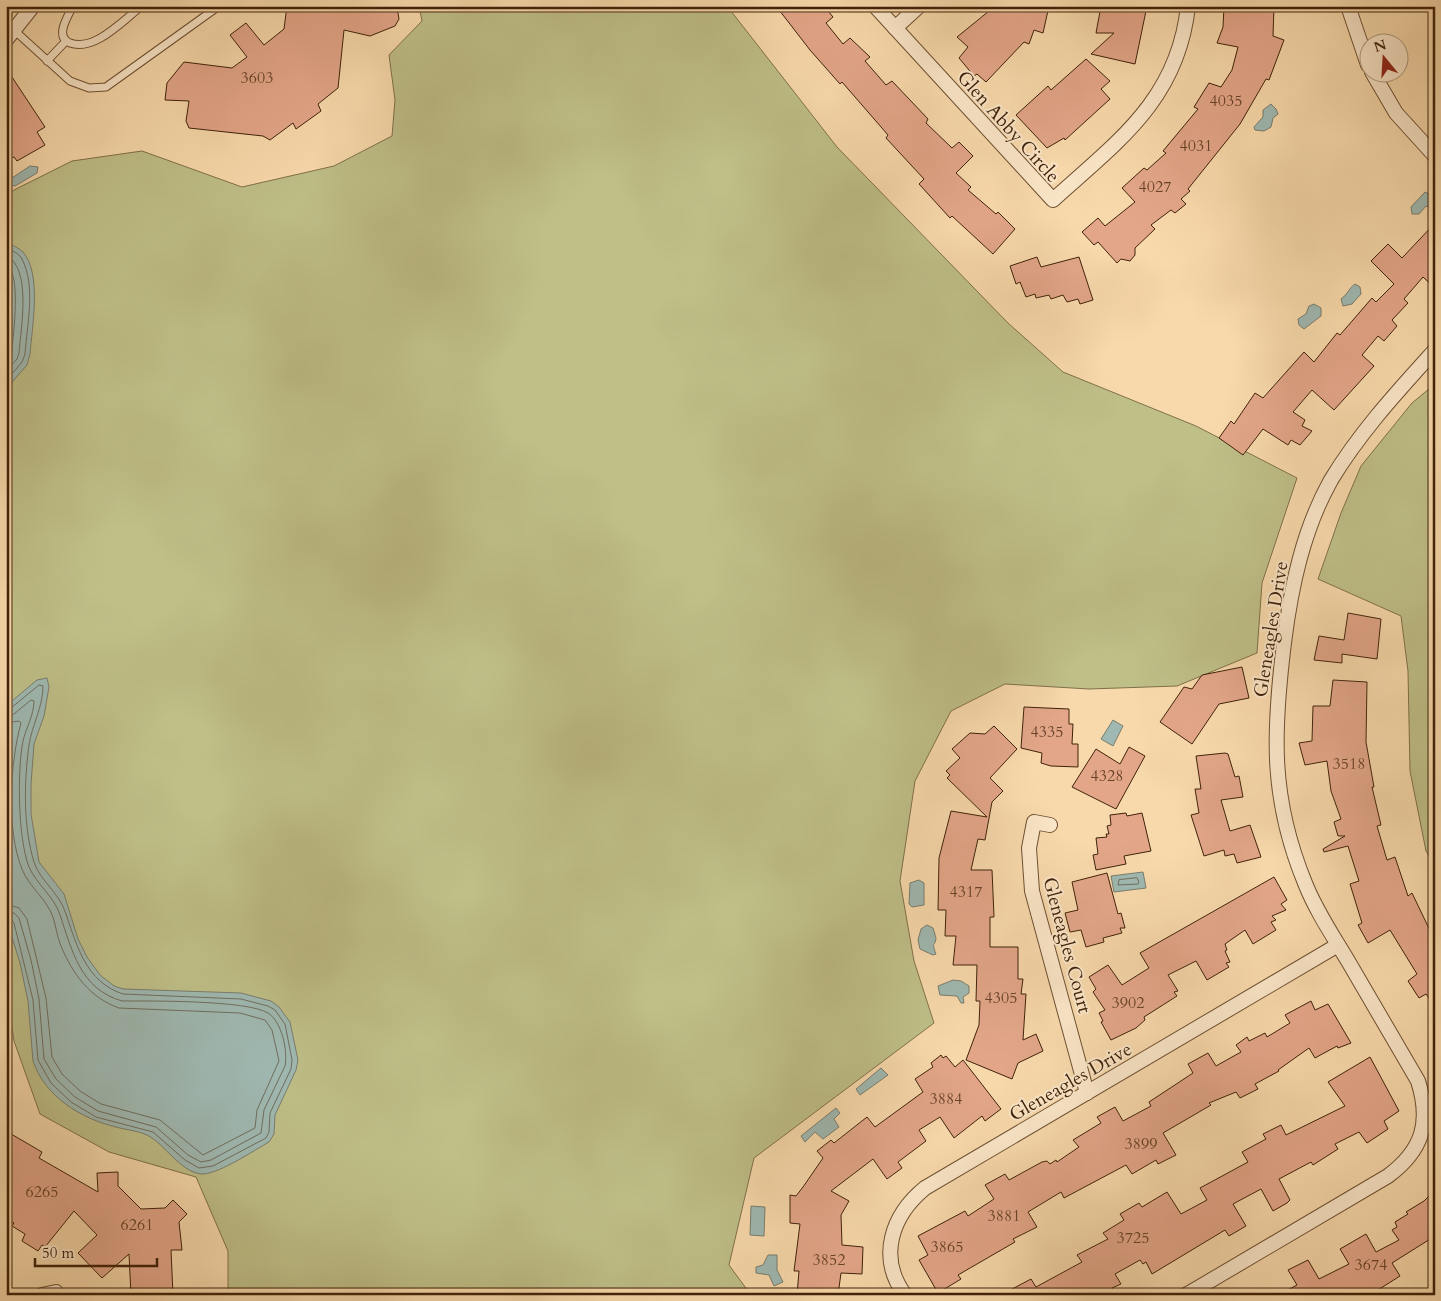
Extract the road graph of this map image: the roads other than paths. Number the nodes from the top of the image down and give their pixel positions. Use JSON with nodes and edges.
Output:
{"nodes":[{"id":1,"x":33,"y":6,"type":"edge"},
{"id":2,"x":73,"y":6,"type":"edge"},
{"id":3,"x":142,"y":6,"type":"edge"},
{"id":4,"x":219,"y":6,"type":"edge"},
{"id":5,"x":875,"y":6,"type":"edge"},
{"id":6,"x":919,"y":6,"type":"edge"},
{"id":7,"x":1188,"y":6,"type":"edge"},
{"id":8,"x":1348,"y":6,"type":"edge"},
{"id":9,"x":895,"y":28,"type":"junction"},
{"id":10,"x":11,"y":36,"type":"edge"},
{"id":11,"x":1358,"y":36,"type":"edge"},
{"id":12,"x":66,"y":41,"type":"junction"},
{"id":13,"x":47,"y":60,"type":"junction"},
{"id":14,"x":1378,"y":82,"type":"edge"},
{"id":15,"x":1435,"y":156,"type":"edge"},
{"id":16,"x":1435,"y":350,"type":"edge"},
{"id":17,"x":1050,"y":825,"type":"dead end"},
{"id":18,"x":1338,"y":945,"type":"junction"},
{"id":19,"x":1088,"y":1093,"type":"junction"},
{"id":20,"x":905,"y":1295,"type":"edge"},
{"id":21,"x":1186,"y":1295,"type":"edge"}],
"edges":[{"from":1,"to":10,"type":"street"},
{"from":2,"to":12,"type":"lane"},
{"from":3,"to":12,"type":"lane"},
{"from":4,"to":13,"type":"lane"},
{"from":5,"to":9,"type":"street","name":"Glen Abby Circle"},
{"from":6,"to":9,"type":"street"},
{"from":7,"to":9,"type":"street","name":"Glen Abby Circle"},
{"from":8,"to":11,"type":"street"},
{"from":10,"to":13,"type":"lane"},
{"from":12,"to":13,"type":"lane"},
{"from":14,"to":15,"type":"street"},
{"from":16,"to":18,"type":"street","name":"Gleneagles Drive"},
{"from":17,"to":19,"type":"street","name":"Gleneagles Court"},
{"from":18,"to":19,"type":"street","name":"Gleneagles Drive"},
{"from":18,"to":21,"type":"street","name":"Gleneagles Drive"},
{"from":19,"to":20,"type":"street","name":"Gleneagles Drive"}]}
